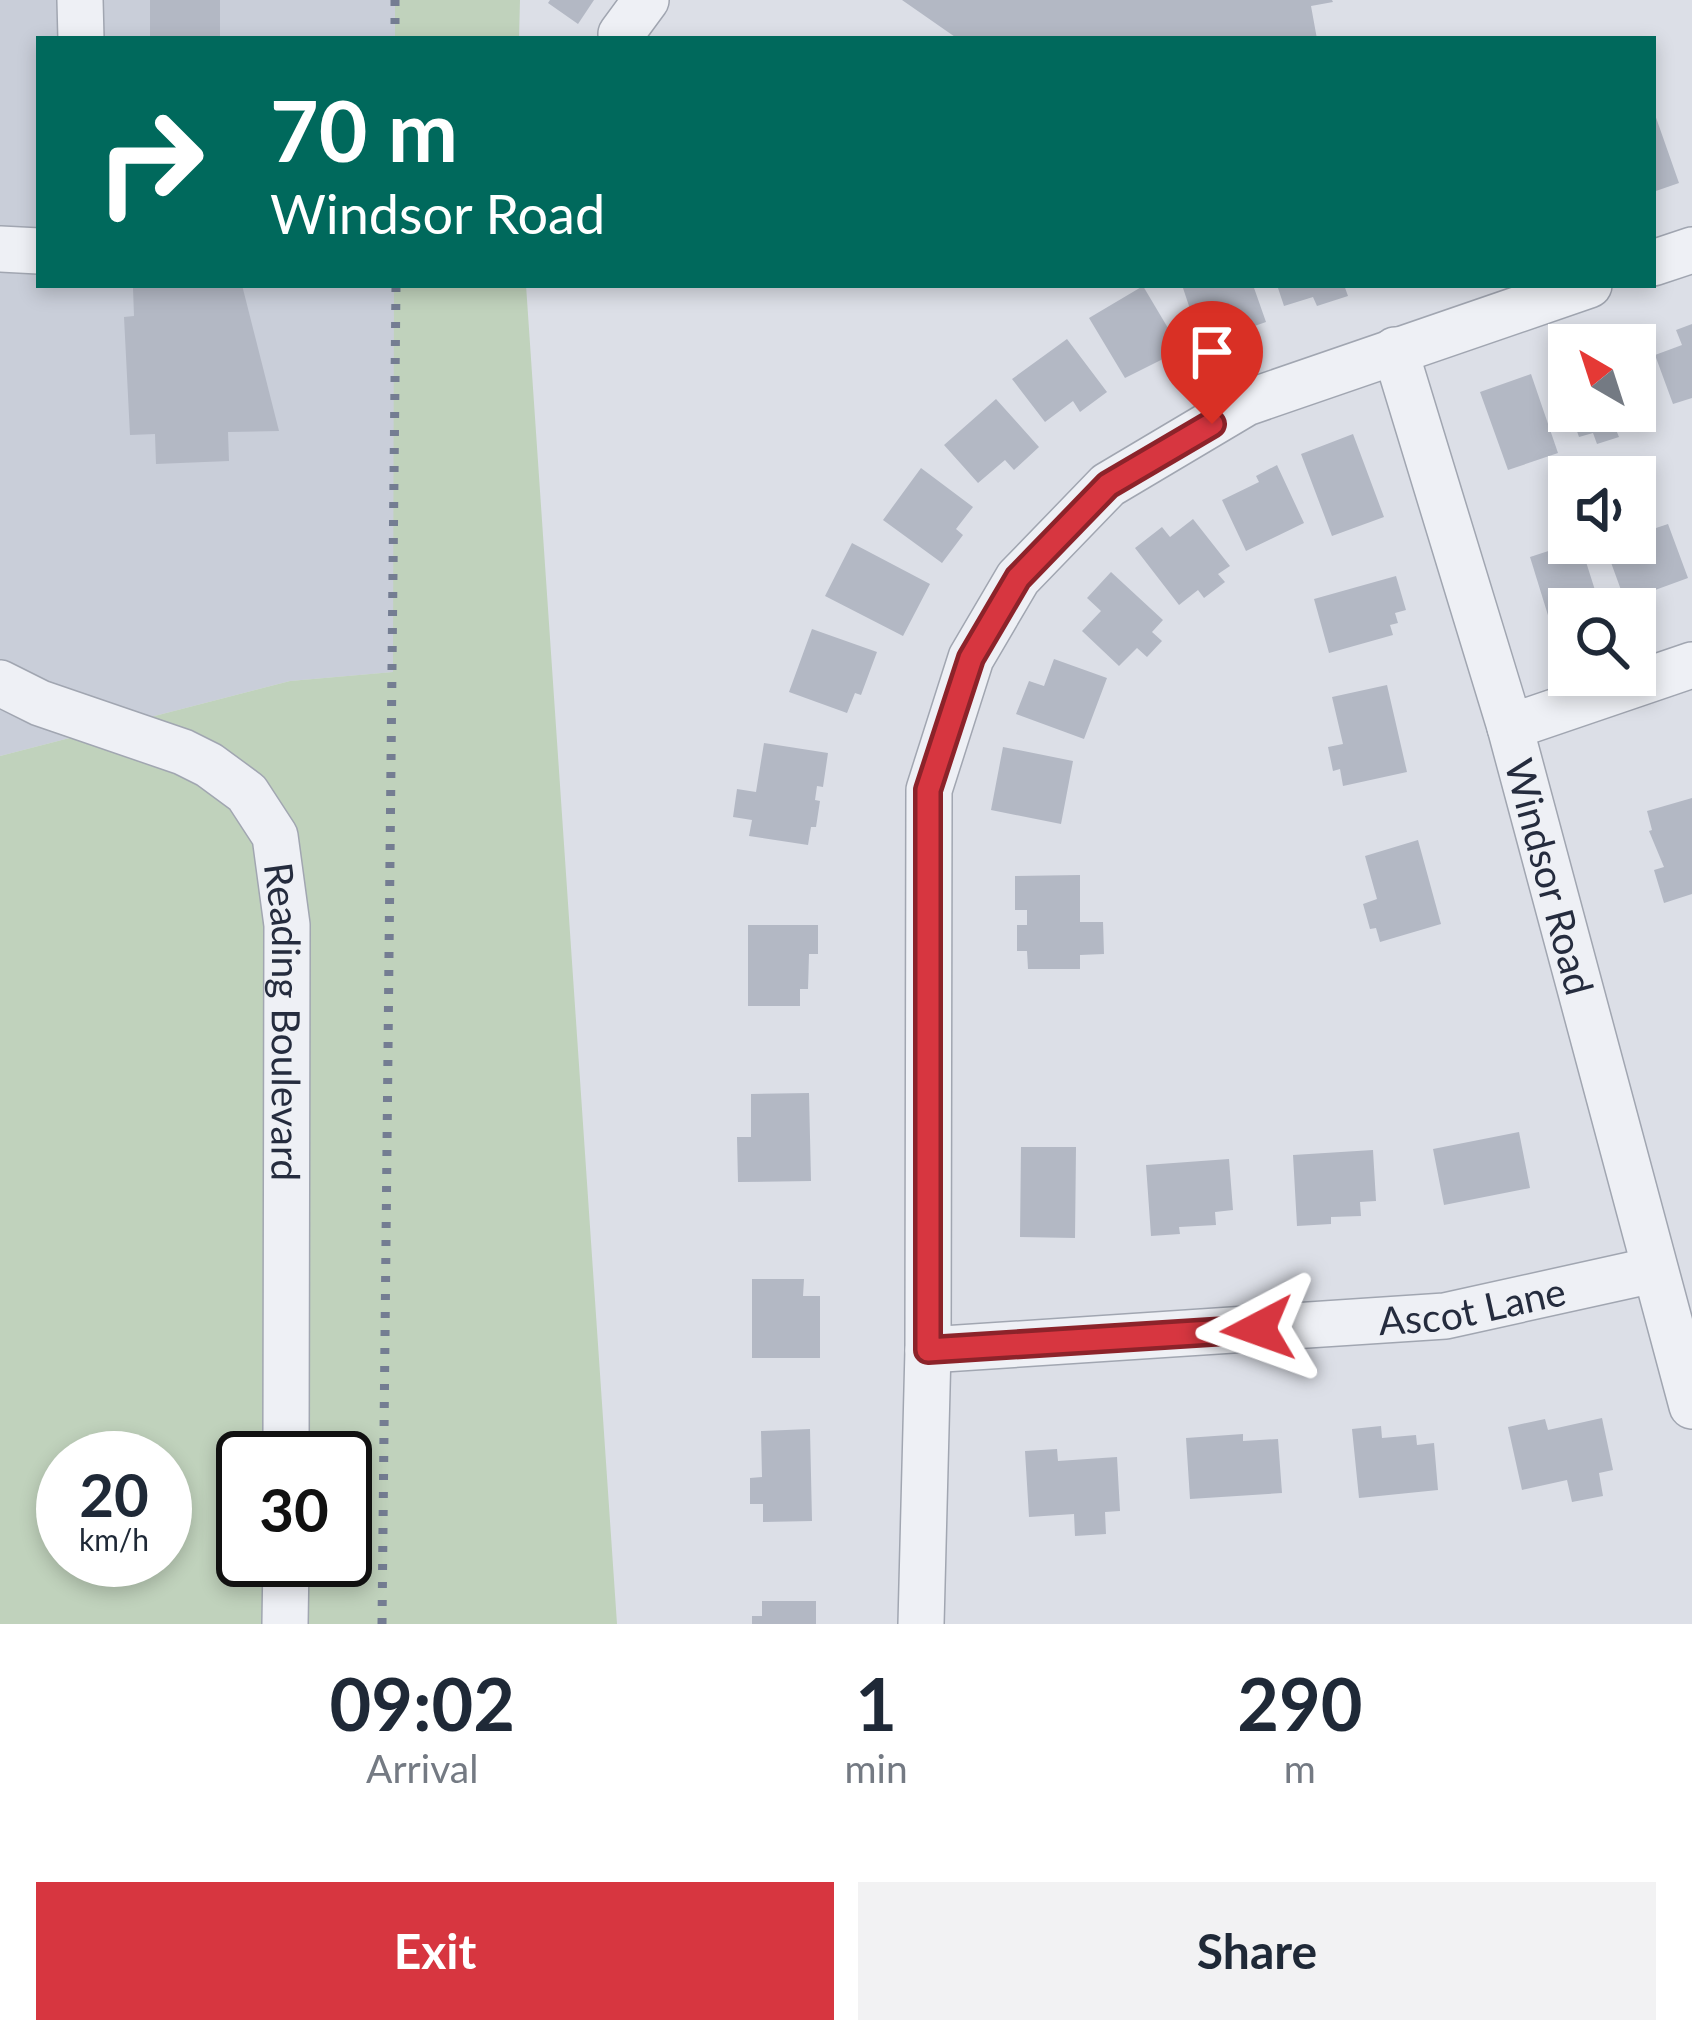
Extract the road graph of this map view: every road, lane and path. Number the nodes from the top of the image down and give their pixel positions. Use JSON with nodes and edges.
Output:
{"nodes":[{"id":1,"x":80,"y":0,"type":"edge"},
{"id":2,"x":80,"y":36,"type":"edge"},
{"id":3,"x":0,"y":250,"type":"edge"},
{"id":4,"x":1692,"y":250,"type":"edge"},
{"id":5,"x":36,"y":251,"type":"edge"},
{"id":6,"x":1656,"y":262,"type":"edge"},
{"id":7,"x":1579,"y":288,"type":"edge"},
{"id":8,"x":1395,"y":350,"type":"junction"},
{"id":9,"x":1692,"y":665,"type":"edge"},
{"id":10,"x":0,"y":683,"type":"edge"},
{"id":11,"x":1510,"y":727,"type":"junction"},
{"id":12,"x":1653,"y":1270,"type":"junction"},
{"id":13,"x":928,"y":1350,"type":"junction"},
{"id":14,"x":1692,"y":1406,"type":"edge"},
{"id":15,"x":286,"y":1431,"type":"edge"},
{"id":16,"x":286,"y":1587,"type":"edge"},
{"id":17,"x":285,"y":1624,"type":"edge"},
{"id":18,"x":921,"y":1624,"type":"edge"}],
"edges":[{"from":1,"to":2,"type":"street"},
{"from":3,"to":5,"type":"street"},
{"from":4,"to":6,"type":"street"},
{"from":7,"to":8,"type":"street"},
{"from":8,"to":11,"type":"street","name":"Windsor Road"},
{"from":8,"to":13,"type":"street"},
{"from":9,"to":11,"type":"street"},
{"from":10,"to":15,"type":"street","name":"Reading Boulevard"},
{"from":11,"to":12,"type":"street","name":"Windsor Road"},
{"from":12,"to":13,"type":"street","name":"Ascot Lane"},
{"from":12,"to":14,"type":"street","name":"Windsor Road"},
{"from":13,"to":18,"type":"street"},
{"from":16,"to":17,"type":"street"}]}
